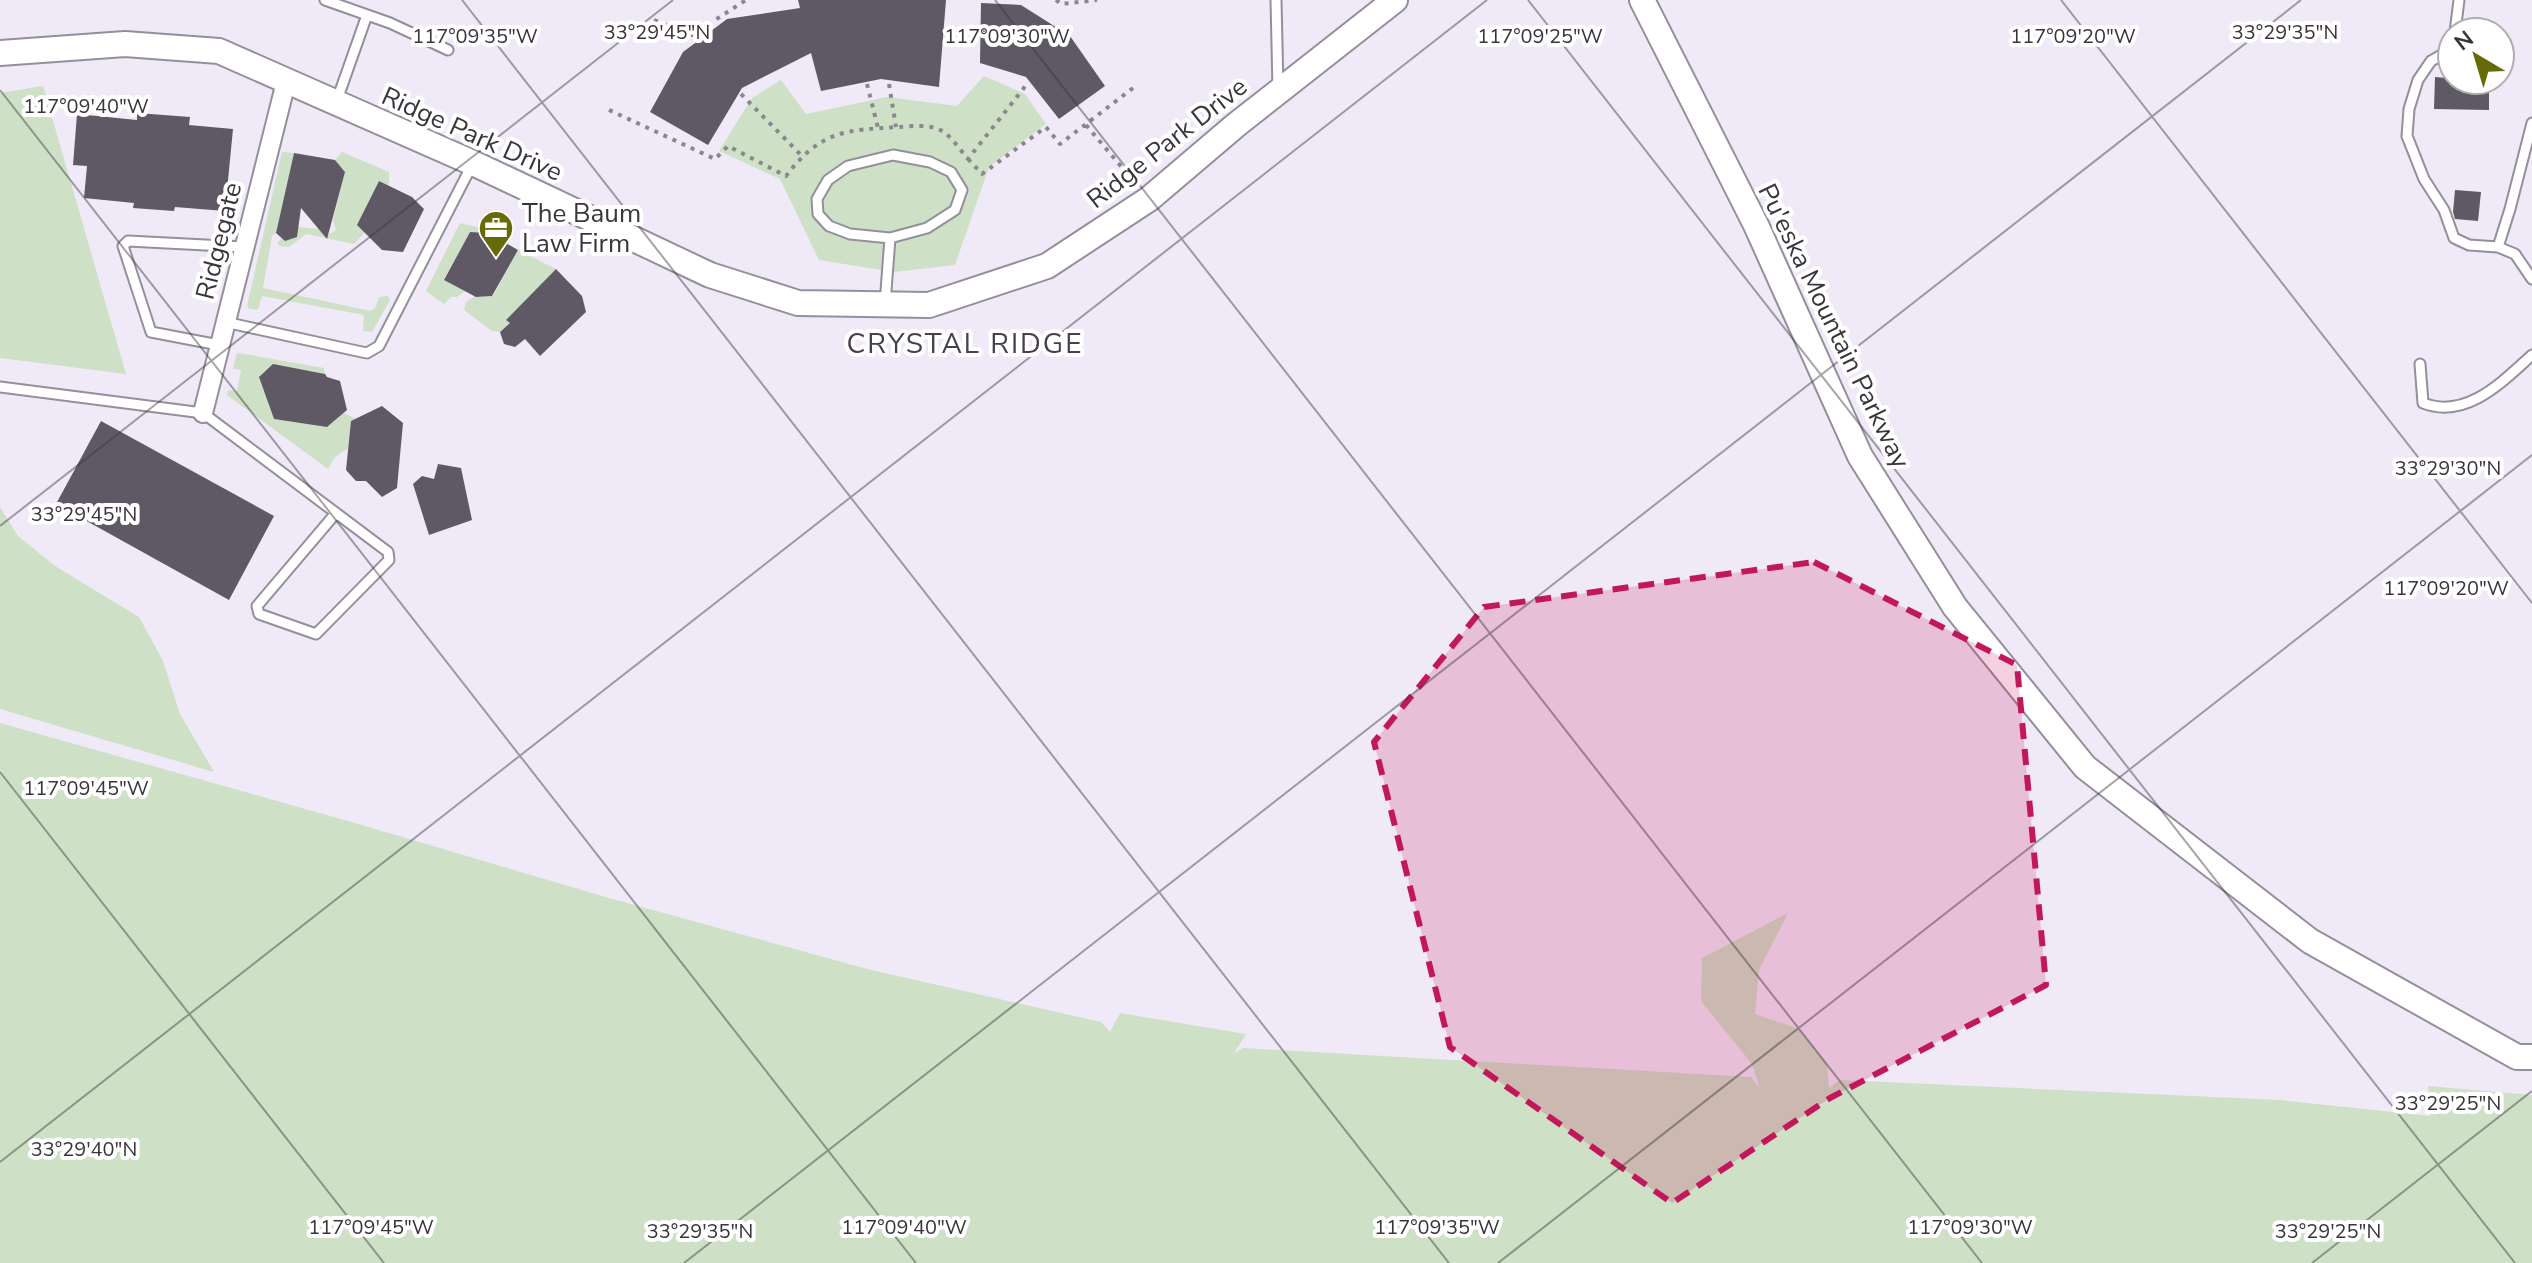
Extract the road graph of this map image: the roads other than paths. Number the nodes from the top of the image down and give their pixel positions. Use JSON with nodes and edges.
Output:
{"nodes":[{"id":1,"x":325,"y":0,"type":"edge"},
{"id":2,"x":1276,"y":0,"type":"edge"},
{"id":3,"x":1395,"y":0,"type":"edge"},
{"id":4,"x":1642,"y":0,"type":"edge"},
{"id":5,"x":367,"y":15,"type":"junction"},
{"id":6,"x":448,"y":50,"type":"dead end"},
{"id":7,"x":0,"y":53,"type":"edge"},
{"id":8,"x":2436,"y":58,"type":"edge"},
{"id":9,"x":286,"y":82,"type":"junction"},
{"id":10,"x":1278,"y":92,"type":"junction"},
{"id":11,"x":336,"y":104,"type":"junction"},
{"id":12,"x":2532,"y":123,"type":"edge"},
{"id":13,"x":473,"y":163,"type":"junction"},
{"id":14,"x":890,"y":238,"type":"junction"},
{"id":15,"x":244,"y":247,"type":"junction"},
{"id":16,"x":2498,"y":247,"type":"junction"},
{"id":17,"x":2532,"y":279,"type":"edge"},
{"id":18,"x":885,"y":304,"type":"junction"},
{"id":19,"x":225,"y":322,"type":"junction"},
{"id":20,"x":219,"y":345,"type":"junction"},
{"id":21,"x":2532,"y":355,"type":"edge"},
{"id":22,"x":2420,"y":364,"type":"dead end"},
{"id":23,"x":0,"y":387,"type":"edge"},
{"id":24,"x":203,"y":413,"type":"junction"},
{"id":25,"x":336,"y":513,"type":"junction"},
{"id":26,"x":2532,"y":1057,"type":"edge"}],
"edges":[{"from":1,"to":5,"type":"lane"},
{"from":2,"to":10,"type":"lane"},
{"from":3,"to":10,"type":"street","name":"Ridge Park Drive"},
{"from":4,"to":26,"type":"street","name":"Pu'eska Mountain Parkway"},
{"from":5,"to":6,"type":"lane"},
{"from":5,"to":11,"type":"lane"},
{"from":7,"to":9,"type":"street","name":"Ridge Park Drive"},
{"from":8,"to":16,"type":"lane"},
{"from":9,"to":11,"type":"street","name":"Ridge Park Drive"},
{"from":9,"to":15,"type":"street","name":"Ridgegate"},
{"from":10,"to":18,"type":"street","name":"Ridge Park Drive"},
{"from":11,"to":13,"type":"street","name":"Ridge Park Drive"},
{"from":12,"to":16,"type":"lane"},
{"from":13,"to":18,"type":"street","name":"Ridge Park Drive"},
{"from":13,"to":19,"type":"lane"},
{"from":14,"to":14,"type":"lane"},
{"from":14,"to":18,"type":"lane"},
{"from":15,"to":19,"type":"street","name":"Ridgegate"},
{"from":15,"to":20,"type":"lane"},
{"from":16,"to":17,"type":"lane"},
{"from":19,"to":20,"type":"street","name":"Ridgegate"},
{"from":20,"to":24,"type":"street","name":"Ridgegate"},
{"from":21,"to":22,"type":"lane"},
{"from":23,"to":24,"type":"lane"},
{"from":24,"to":25,"type":"lane"},
{"from":25,"to":25,"type":"lane"}]}
